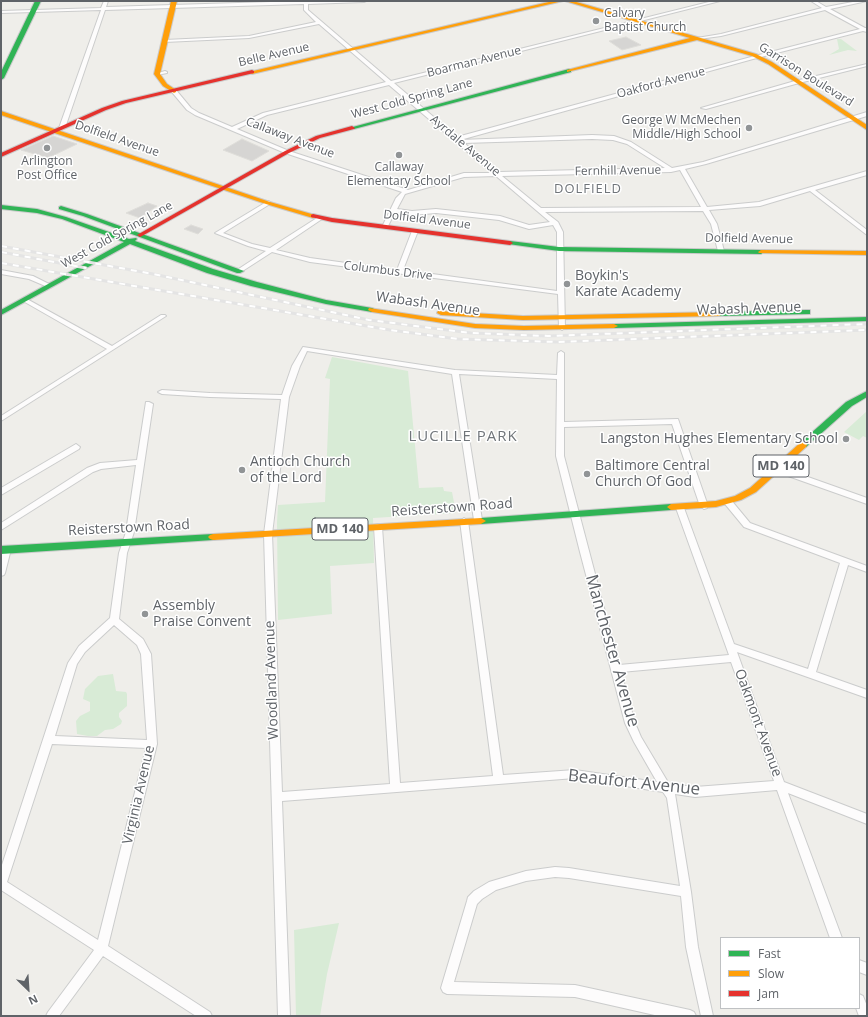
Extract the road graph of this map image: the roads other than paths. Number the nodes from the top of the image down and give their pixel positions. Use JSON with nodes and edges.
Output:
{"nodes":[{"id":1,"x":38,"y":1,"type":"edge"},
{"id":2,"x":106,"y":1,"type":"edge"},
{"id":3,"x":364,"y":1,"type":"edge"},
{"id":4,"x":560,"y":1,"type":"edge"},
{"id":5,"x":718,"y":1,"type":"edge"},
{"id":6,"x":813,"y":1,"type":"edge"},
{"id":7,"x":865,"y":1,"type":"edge"},
{"id":8,"x":306,"y":2,"type":"edge"},
{"id":9,"x":574,"y":2,"type":"edge"},
{"id":10,"x":177,"y":4,"type":"edge"},
{"id":11,"x":826,"y":8,"type":"junction"},
{"id":12,"x":103,"y":9,"type":"junction"},
{"id":13,"x":33,"y":11,"type":"junction"},
{"id":14,"x":1,"y":12,"type":"edge"},
{"id":15,"x":637,"y":21,"type":"junction"},
{"id":16,"x":319,"y":23,"type":"junction"},
{"id":17,"x":866,"y":30,"type":"edge"},
{"id":18,"x":699,"y":38,"type":"junction"},
{"id":19,"x":169,"y":41,"type":"junction"},
{"id":20,"x":351,"y":50,"type":"junction"},
{"id":21,"x":759,"y":57,"type":"junction"},
{"id":22,"x":867,"y":65,"type":"edge"},
{"id":23,"x":1,"y":78,"type":"edge"},
{"id":24,"x":390,"y":82,"type":"junction"},
{"id":25,"x":797,"y":82,"type":"junction"},
{"id":26,"x":174,"y":91,"type":"junction"},
{"id":27,"x":704,"y":108,"type":"dead end"},
{"id":28,"x":421,"y":109,"type":"junction"},
{"id":29,"x":1,"y":113,"type":"edge"},
{"id":30,"x":867,"y":114,"type":"edge"},
{"id":31,"x":853,"y":118,"type":"junction"},
{"id":32,"x":867,"y":128,"type":"edge"},
{"id":33,"x":58,"y":129,"type":"junction"},
{"id":34,"x":232,"y":129,"type":"junction"},
{"id":35,"x":458,"y":140,"type":"junction"},
{"id":36,"x":286,"y":152,"type":"junction"},
{"id":37,"x":1,"y":154,"type":"edge"},
{"id":38,"x":682,"y":168,"type":"junction"},
{"id":39,"x":671,"y":170,"type":"junction"},
{"id":40,"x":497,"y":173,"type":"junction"},
{"id":41,"x":867,"y":173,"type":"edge"},
{"id":42,"x":224,"y":188,"type":"junction"},
{"id":43,"x":810,"y":189,"type":"junction"},
{"id":44,"x":406,"y":191,"type":"junction"},
{"id":45,"x":1,"y":200,"type":"edge"},
{"id":46,"x":268,"y":203,"type":"junction"},
{"id":47,"x":1,"y":207,"type":"edge"},
{"id":48,"x":705,"y":208,"type":"junction"},
{"id":49,"x":393,"y":210,"type":"junction"},
{"id":50,"x":540,"y":210,"type":"junction"},
{"id":51,"x":320,"y":218,"type":"junction"},
{"id":52,"x":556,"y":223,"type":"junction"},
{"id":53,"x":385,"y":227,"type":"junction"},
{"id":54,"x":415,"y":231,"type":"junction"},
{"id":55,"x":867,"y":233,"type":"edge"},
{"id":56,"x":140,"y":235,"type":"junction"},
{"id":57,"x":130,"y":241,"type":"junction"},
{"id":58,"x":559,"y":249,"type":"junction"},
{"id":59,"x":269,"y":250,"type":"junction"},
{"id":60,"x":721,"y":251,"type":"junction"},
{"id":61,"x":867,"y":253,"type":"edge"},
{"id":62,"x":239,"y":271,"type":"junction"},
{"id":63,"x":1,"y":272,"type":"edge"},
{"id":64,"x":399,"y":272,"type":"junction"},
{"id":65,"x":50,"y":286,"type":"junction"},
{"id":66,"x":561,"y":293,"type":"junction"},
{"id":67,"x":25,"y":300,"type":"junction"},
{"id":68,"x":867,"y":311,"type":"edge"},
{"id":69,"x":1,"y":313,"type":"edge"},
{"id":70,"x":761,"y":313,"type":"junction"},
{"id":71,"x":163,"y":316,"type":"dead end"},
{"id":72,"x":867,"y":319,"type":"edge"},
{"id":73,"x":562,"y":323,"type":"junction"},
{"id":74,"x":764,"y":323,"type":"junction"},
{"id":75,"x":111,"y":348,"type":"junction"},
{"id":76,"x":560,"y":353,"type":"dead end"},
{"id":77,"x":455,"y":372,"type":"junction"},
{"id":78,"x":560,"y":377,"type":"junction"},
{"id":79,"x":162,"y":392,"type":"dead end"},
{"id":80,"x":867,"y":394,"type":"edge"},
{"id":81,"x":285,"y":396,"type":"junction"},
{"id":82,"x":149,"y":404,"type":"dead end"},
{"id":83,"x":2,"y":417,"type":"edge"},
{"id":84,"x":560,"y":424,"type":"junction"},
{"id":85,"x":76,"y":447,"type":"dead end"},
{"id":86,"x":140,"y":462,"type":"junction"},
{"id":87,"x":777,"y":470,"type":"junction"},
{"id":88,"x":1,"y":492,"type":"edge"},
{"id":89,"x":867,"y":501,"type":"edge"},
{"id":90,"x":728,"y":502,"type":"junction"},
{"id":91,"x":704,"y":506,"type":"junction"},
{"id":92,"x":680,"y":508,"type":"junction"},
{"id":93,"x":574,"y":515,"type":"junction"},
{"id":94,"x":478,"y":520,"type":"junction"},
{"id":95,"x":464,"y":521,"type":"junction"},
{"id":96,"x":1,"y":527,"type":"edge"},
{"id":97,"x":378,"y":527,"type":"junction"},
{"id":98,"x":268,"y":534,"type":"junction"},
{"id":99,"x":127,"y":543,"type":"junction"},
{"id":100,"x":4,"y":549,"type":"edge"},
{"id":101,"x":845,"y":561,"type":"junction"},
{"id":102,"x":867,"y":569,"type":"edge"},
{"id":103,"x":1,"y":573,"type":"edge"},
{"id":104,"x":114,"y":620,"type":"junction"},
{"id":105,"x":730,"y":646,"type":"junction"},
{"id":106,"x":735,"y":658,"type":"junction"},
{"id":107,"x":615,"y":669,"type":"junction"},
{"id":108,"x":811,"y":674,"type":"junction"},
{"id":109,"x":867,"y":694,"type":"edge"},
{"id":110,"x":50,"y":740,"type":"junction"},
{"id":111,"x":152,"y":744,"type":"junction"},
{"id":112,"x":499,"y":780,"type":"junction"},
{"id":113,"x":780,"y":785,"type":"junction"},
{"id":114,"x":396,"y":787,"type":"junction"},
{"id":115,"x":667,"y":788,"type":"junction"},
{"id":116,"x":276,"y":797,"type":"junction"},
{"id":117,"x":867,"y":819,"type":"edge"},
{"id":118,"x":1,"y":884,"type":"edge"},
{"id":119,"x":686,"y":892,"type":"junction"},
{"id":120,"x":836,"y":937,"type":"edge"},
{"id":121,"x":102,"y":948,"type":"junction"},
{"id":122,"x":860,"y":1003,"type":"edge"},
{"id":123,"x":52,"y":1016,"type":"edge"},
{"id":124,"x":206,"y":1016,"type":"edge"},
{"id":125,"x":284,"y":1016,"type":"edge"},
{"id":126,"x":690,"y":1016,"type":"edge"},
{"id":127,"x":707,"y":1016,"type":"edge"},
{"id":128,"x":865,"y":1016,"type":"edge"}],
"edges":[{"from":1,"to":13,"type":"main road"},
{"from":2,"to":12,"type":"street"},
{"from":3,"to":8,"type":"street"},
{"from":4,"to":20,"type":"main road","name":"Belle Avenue"},
{"from":5,"to":15,"type":"street","name":"Boarman Avenue"},
{"from":6,"to":11,"type":"street"},
{"from":7,"to":11,"type":"street","name":"West Cold Spring Lane"},
{"from":8,"to":10,"type":"street"},
{"from":8,"to":16,"type":"street","name":"Ayrdale Avenue"},
{"from":9,"to":15,"type":"main road","name":"Garrison Boulevard"},
{"from":10,"to":12,"type":"street"},
{"from":10,"to":19,"type":"main road","name":"Callaway Avenue"},
{"from":11,"to":17,"type":"street"},
{"from":11,"to":18,"type":"street","name":"West Cold Spring Lane"},
{"from":12,"to":13,"type":"street"},
{"from":12,"to":33,"type":"street"},
{"from":13,"to":14,"type":"street"},
{"from":13,"to":23,"type":"main road"},
{"from":15,"to":18,"type":"main road","name":"Garrison Boulevard"},
{"from":15,"to":24,"type":"street","name":"Boarman Avenue"},
{"from":16,"to":19,"type":"street"},
{"from":16,"to":20,"type":"street","name":"Ayrdale Avenue"},
{"from":17,"to":21,"type":"street","name":"Oakford Avenue"},
{"from":18,"to":21,"type":"main road","name":"Garrison Boulevard"},
{"from":18,"to":28,"type":"main road","name":"West Cold Spring Lane"},
{"from":19,"to":26,"type":"main road","name":"Callaway Avenue"},
{"from":20,"to":24,"type":"street","name":"Ayrdale Avenue"},
{"from":20,"to":26,"type":"main road","name":"Belle Avenue"},
{"from":21,"to":25,"type":"main road","name":"Garrison Boulevard"},
{"from":21,"to":35,"type":"street","name":"Oakford Avenue"},
{"from":22,"to":25,"type":"street"},
{"from":24,"to":28,"type":"street","name":"Ayrdale Avenue"},
{"from":24,"to":34,"type":"street","name":"Boarman Avenue"},
{"from":25,"to":27,"type":"street"},
{"from":25,"to":31,"type":"main road","name":"Garrison Boulevard"},
{"from":26,"to":33,"type":"main road","name":"Belle Avenue"},
{"from":26,"to":34,"type":"street","name":"Callaway Avenue"},
{"from":28,"to":35,"type":"street","name":"Ayrdale Avenue"},
{"from":28,"to":36,"type":"main road","name":"West Cold Spring Lane"},
{"from":29,"to":33,"type":"main road","name":"Dolfield Avenue"},
{"from":30,"to":31,"type":"street","name":"Fernhill Avenue"},
{"from":31,"to":32,"type":"main road","name":"Garrison Boulevard"},
{"from":31,"to":38,"type":"street","name":"Fernhill Avenue"},
{"from":33,"to":37,"type":"main road","name":"Belle Avenue"},
{"from":33,"to":42,"type":"main road","name":"Dolfield Avenue"},
{"from":34,"to":36,"type":"street","name":"Callaway Avenue"},
{"from":35,"to":39,"type":"street"},
{"from":35,"to":40,"type":"street","name":"Ayrdale Avenue"},
{"from":36,"to":42,"type":"main road","name":"West Cold Spring Lane"},
{"from":36,"to":44,"type":"street","name":"Callaway Avenue"},
{"from":38,"to":39,"type":"street","name":"Fernhill Avenue"},
{"from":38,"to":48,"type":"street"},
{"from":39,"to":40,"type":"street","name":"Fernhill Avenue"},
{"from":40,"to":44,"type":"street","name":"Fernhill Avenue"},
{"from":40,"to":50,"type":"street","name":"Ayrdale Avenue"},
{"from":41,"to":43,"type":"street"},
{"from":42,"to":46,"type":"main road","name":"Dolfield Avenue"},
{"from":42,"to":56,"type":"main road","name":"West Cold Spring Lane"},
{"from":43,"to":48,"type":"street"},
{"from":43,"to":55,"type":"street"},
{"from":44,"to":49,"type":"street"},
{"from":45,"to":56,"type":"main road","name":"Wabash Avenue"},
{"from":46,"to":51,"type":"main road","name":"Dolfield Avenue"},
{"from":46,"to":59,"type":"street","name":"Columbus Drive"},
{"from":47,"to":57,"type":"main road","name":"Wabash Avenue"},
{"from":48,"to":50,"type":"street"},
{"from":48,"to":60,"type":"street"},
{"from":49,"to":52,"type":"street"},
{"from":49,"to":53,"type":"street"},
{"from":50,"to":52,"type":"street","name":"Ayrdale Avenue"},
{"from":51,"to":53,"type":"main road","name":"Dolfield Avenue"},
{"from":51,"to":59,"type":"street"},
{"from":52,"to":58,"type":"street"},
{"from":53,"to":54,"type":"main road","name":"Dolfield Avenue"},
{"from":54,"to":58,"type":"main road","name":"Dolfield Avenue"},
{"from":54,"to":64,"type":"street"},
{"from":56,"to":57,"type":"main road","name":"West Cold Spring Lane"},
{"from":56,"to":62,"type":"main road","name":"Wabash Avenue"},
{"from":57,"to":65,"type":"main road","name":"West Cold Spring Lane"},
{"from":57,"to":73,"type":"main road","name":"Wabash Avenue"},
{"from":58,"to":60,"type":"main road","name":"Dolfield Avenue"},
{"from":58,"to":66,"type":"street"},
{"from":59,"to":62,"type":"street"},
{"from":59,"to":64,"type":"street","name":"Columbus Drive"},
{"from":60,"to":61,"type":"main road","name":"Dolfield Avenue"},
{"from":62,"to":73,"type":"main road","name":"Wabash Avenue"},
{"from":63,"to":65,"type":"street"},
{"from":64,"to":66,"type":"street","name":"Columbus Drive"},
{"from":65,"to":67,"type":"main road","name":"West Cold Spring Lane"},
{"from":66,"to":73,"type":"street"},
{"from":67,"to":69,"type":"main road","name":"West Cold Spring Lane"},
{"from":67,"to":75,"type":"street"},
{"from":68,"to":70,"type":"main road","name":"Wabash Avenue"},
{"from":70,"to":73,"type":"main road","name":"Wabash Avenue"},
{"from":70,"to":74,"type":"main road"},
{"from":71,"to":75,"type":"street"},
{"from":72,"to":74,"type":"main road","name":"Wabash Avenue"},
{"from":73,"to":74,"type":"main road","name":"Wabash Avenue"},
{"from":75,"to":83,"type":"street"},
{"from":76,"to":78,"type":"street","name":"Manchester Avenue"},
{"from":77,"to":78,"type":"street"},
{"from":77,"to":81,"type":"street","name":"Woodland Avenue"},
{"from":77,"to":94,"type":"street"},
{"from":78,"to":84,"type":"street","name":"Manchester Avenue"},
{"from":79,"to":81,"type":"street"},
{"from":80,"to":87,"type":"main road","name":"Reisterstown Road","number":"MD 140"},
{"from":81,"to":98,"type":"street","name":"Woodland Avenue"},
{"from":82,"to":86,"type":"street"},
{"from":84,"to":91,"type":"street"},
{"from":84,"to":93,"type":"street","name":"Manchester Avenue"},
{"from":85,"to":88,"type":"street"},
{"from":86,"to":96,"type":"street"},
{"from":86,"to":99,"type":"street"},
{"from":87,"to":89,"type":"street"},
{"from":87,"to":90,"type":"main road","name":"Reisterstown Road","number":"MD 140"},
{"from":90,"to":91,"type":"main road","name":"Reisterstown Road","number":"MD 140"},
{"from":90,"to":101,"type":"street"},
{"from":91,"to":92,"type":"main road","name":"Reisterstown Road","number":"MD 140"},
{"from":92,"to":93,"type":"main road","name":"Reisterstown Road","number":"MD 140"},
{"from":92,"to":105,"type":"street","name":"Oakmont Avenue"},
{"from":93,"to":94,"type":"main road","name":"Reisterstown Road","number":"MD 140"},
{"from":93,"to":107,"type":"street","name":"Manchester Avenue"},
{"from":94,"to":95,"type":"main road","name":"Reisterstown Road","number":"MD 140"},
{"from":95,"to":97,"type":"main road","name":"Reisterstown Road","number":"MD 140"},
{"from":95,"to":112,"type":"street"},
{"from":97,"to":98,"type":"main road","name":"Reisterstown Road","number":"MD 140"},
{"from":97,"to":114,"type":"street"},
{"from":98,"to":99,"type":"main road","name":"Reisterstown Road","number":"MD 140"},
{"from":98,"to":116,"type":"street","name":"Woodland Avenue"},
{"from":99,"to":100,"type":"main road","name":"Reisterstown Road","number":"MD 140"},
{"from":99,"to":104,"type":"street"},
{"from":100,"to":103,"type":"street"},
{"from":101,"to":102,"type":"street"},
{"from":101,"to":108,"type":"street"},
{"from":104,"to":110,"type":"street"},
{"from":104,"to":111,"type":"street","name":"Virginia Avenue"},
{"from":105,"to":106,"type":"street","name":"Oakmont Avenue"},
{"from":105,"to":108,"type":"street"},
{"from":106,"to":107,"type":"street"},
{"from":106,"to":113,"type":"street","name":"Oakmont Avenue"},
{"from":107,"to":115,"type":"street","name":"Manchester Avenue"},
{"from":108,"to":109,"type":"street"},
{"from":110,"to":111,"type":"street"},
{"from":110,"to":118,"type":"street"},
{"from":111,"to":121,"type":"street","name":"Virginia Avenue"},
{"from":112,"to":114,"type":"street","name":"Beaufort Avenue"},
{"from":112,"to":115,"type":"street","name":"Beaufort Avenue"},
{"from":113,"to":115,"type":"street","name":"Beaufort Avenue"},
{"from":113,"to":117,"type":"street","name":"Beaufort Avenue"},
{"from":113,"to":120,"type":"street","name":"Oakmont Avenue"},
{"from":114,"to":116,"type":"street","name":"Beaufort Avenue"},
{"from":115,"to":119,"type":"street","name":"Manchester Avenue"},
{"from":116,"to":125,"type":"street","name":"Woodland Avenue"},
{"from":118,"to":121,"type":"street"},
{"from":119,"to":126,"type":"street"},
{"from":119,"to":127,"type":"street","name":"Manchester Avenue"},
{"from":121,"to":123,"type":"street","name":"Virginia Avenue"},
{"from":121,"to":124,"type":"street"},
{"from":122,"to":128,"type":"street"}]}
